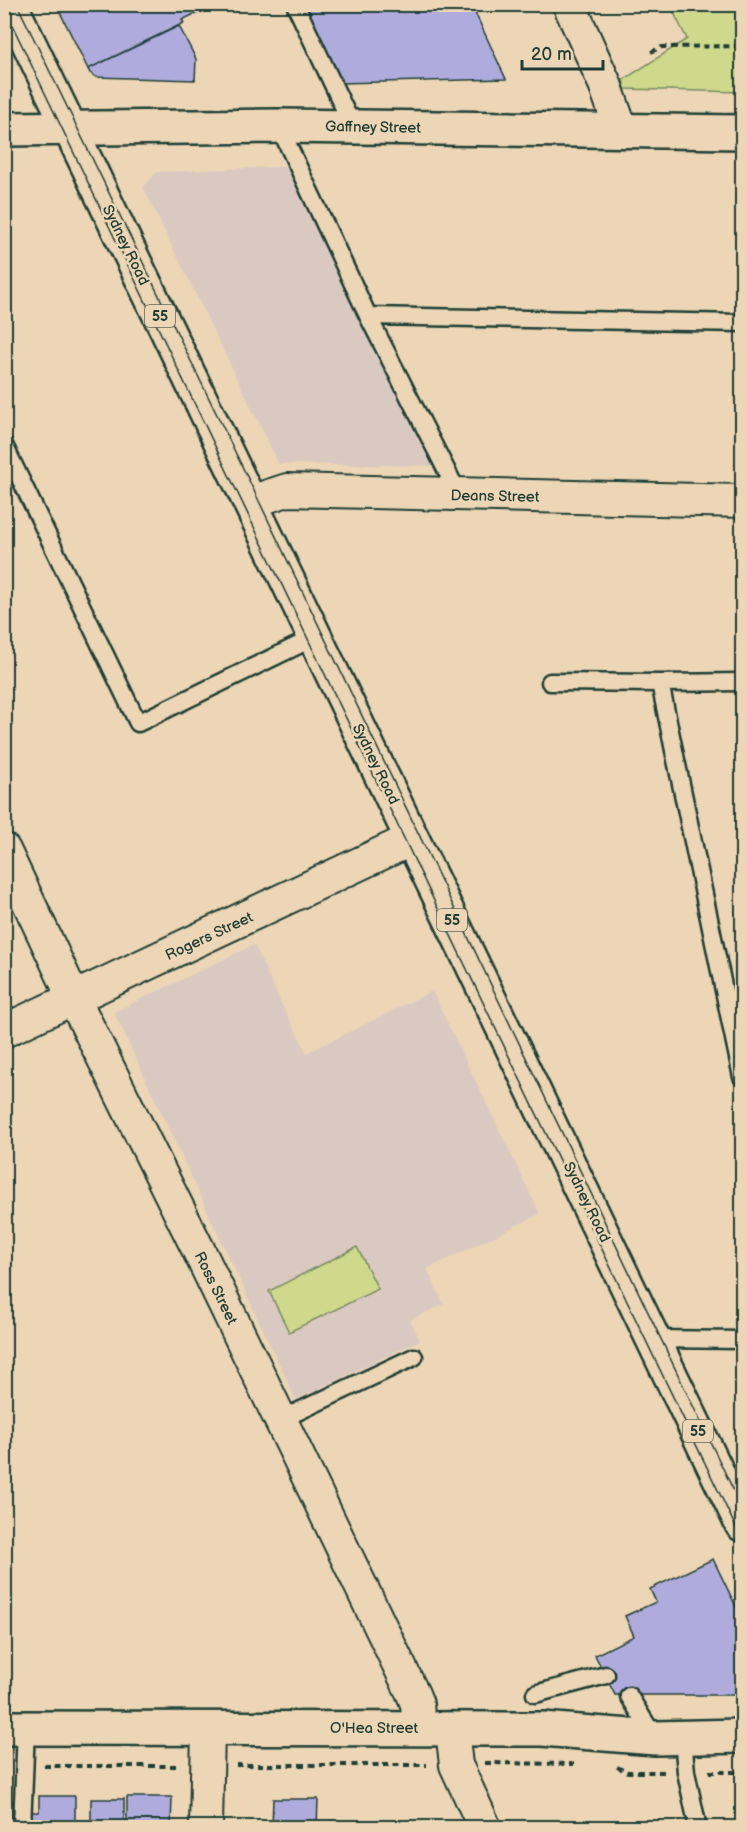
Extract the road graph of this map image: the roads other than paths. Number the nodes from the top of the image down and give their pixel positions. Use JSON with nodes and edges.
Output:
{"nodes":[{"id":1,"x":10,"y":4,"type":"edge"},
{"id":2,"x":295,"y":4,"type":"edge"},
{"id":3,"x":569,"y":4,"type":"edge"},
{"id":4,"x":279,"y":126,"type":"junction"},
{"id":5,"x":353,"y":127,"type":"junction"},
{"id":6,"x":4,"y":129,"type":"edge"},
{"id":7,"x":70,"y":129,"type":"junction"},
{"id":8,"x":621,"y":130,"type":"junction"},
{"id":9,"x":742,"y":132,"type":"edge"},
{"id":10,"x":368,"y":316,"type":"junction"},
{"id":11,"x":742,"y":323,"type":"edge"},
{"id":12,"x":4,"y":445,"type":"edge"},
{"id":13,"x":459,"y":495,"type":"junction"},
{"id":14,"x":742,"y":501,"type":"edge"},
{"id":15,"x":250,"y":502,"type":"junction"},
{"id":16,"x":315,"y":637,"type":"junction"},
{"id":17,"x":550,"y":682,"type":"dead end"},
{"id":18,"x":742,"y":682,"type":"edge"},
{"id":19,"x":660,"y":683,"type":"junction"},
{"id":20,"x":412,"y":839,"type":"junction"},
{"id":21,"x":4,"y":850,"type":"edge"},
{"id":22,"x":74,"y":999,"type":"junction"},
{"id":23,"x":4,"y":1031,"type":"edge"},
{"id":24,"x":742,"y":1077,"type":"edge"},
{"id":25,"x":653,"y":1339,"type":"junction"},
{"id":26,"x":742,"y":1340,"type":"edge"},
{"id":27,"x":414,"y":1357,"type":"dead end"},
{"id":28,"x":280,"y":1420,"type":"junction"},
{"id":29,"x":742,"y":1524,"type":"edge"},
{"id":30,"x":606,"y":1675,"type":"dead end"},
{"id":31,"x":535,"y":1694,"type":"dead end"},
{"id":32,"x":629,"y":1696,"type":"dead end"},
{"id":33,"x":15,"y":1728,"type":"edge"},
{"id":34,"x":208,"y":1728,"type":"junction"},
{"id":35,"x":419,"y":1728,"type":"junction"},
{"id":36,"x":452,"y":1729,"type":"junction"},
{"id":37,"x":742,"y":1736,"type":"edge"},
{"id":38,"x":669,"y":1738,"type":"junction"},
{"id":39,"x":22,"y":1827,"type":"edge"},
{"id":40,"x":206,"y":1827,"type":"edge"},
{"id":41,"x":485,"y":1827,"type":"edge"},
{"id":42,"x":698,"y":1827,"type":"edge"}],
"edges":[{"from":1,"to":7,"type":"main road","name":"Sydney Road","number":"55"},
{"from":2,"to":5,"type":"lane"},
{"from":3,"to":8,"type":"street"},
{"from":4,"to":5,"type":"main road","name":"Gaffney Street"},
{"from":4,"to":7,"type":"main road","name":"Gaffney Street"},
{"from":4,"to":10,"type":"lane"},
{"from":5,"to":8,"type":"main road","name":"Gaffney Street"},
{"from":6,"to":7,"type":"main road","name":"Gaffney Street"},
{"from":7,"to":15,"type":"main road","name":"Sydney Road","number":"55"},
{"from":8,"to":9,"type":"main road","name":"Gaffney Street"},
{"from":10,"to":11,"type":"lane"},
{"from":10,"to":13,"type":"lane"},
{"from":12,"to":16,"type":"lane"},
{"from":13,"to":14,"type":"street","name":"Deans Street"},
{"from":13,"to":15,"type":"street","name":"Deans Street"},
{"from":15,"to":16,"type":"main road","name":"Sydney Road","number":"55"},
{"from":16,"to":20,"type":"main road","name":"Sydney Road","number":"55"},
{"from":17,"to":19,"type":"lane"},
{"from":18,"to":19,"type":"lane"},
{"from":19,"to":24,"type":"lane"},
{"from":20,"to":22,"type":"street","name":"Rogers Street"},
{"from":20,"to":25,"type":"main road","name":"Sydney Road","number":"55"},
{"from":21,"to":22,"type":"street","name":"Ross Street"},
{"from":22,"to":23,"type":"street","name":"Rogers Street"},
{"from":22,"to":28,"type":"street","name":"Ross Street"},
{"from":25,"to":26,"type":"lane"},
{"from":25,"to":29,"type":"main road","name":"Sydney Road","number":"55"},
{"from":27,"to":28,"type":"lane"},
{"from":28,"to":35,"type":"street","name":"Ross Street"},
{"from":30,"to":31,"type":"lane"},
{"from":32,"to":38,"type":"lane"},
{"from":33,"to":34,"type":"main road","name":"O'Hea Street"},
{"from":33,"to":39,"type":"lane"},
{"from":34,"to":35,"type":"main road","name":"O'Hea Street"},
{"from":34,"to":40,"type":"street"},
{"from":35,"to":36,"type":"main road","name":"O'Hea Street"},
{"from":36,"to":38,"type":"main road","name":"O'Hea Street"},
{"from":36,"to":41,"type":"street"},
{"from":37,"to":38,"type":"main road","name":"O'Hea Street"},
{"from":38,"to":42,"type":"lane"}]}
